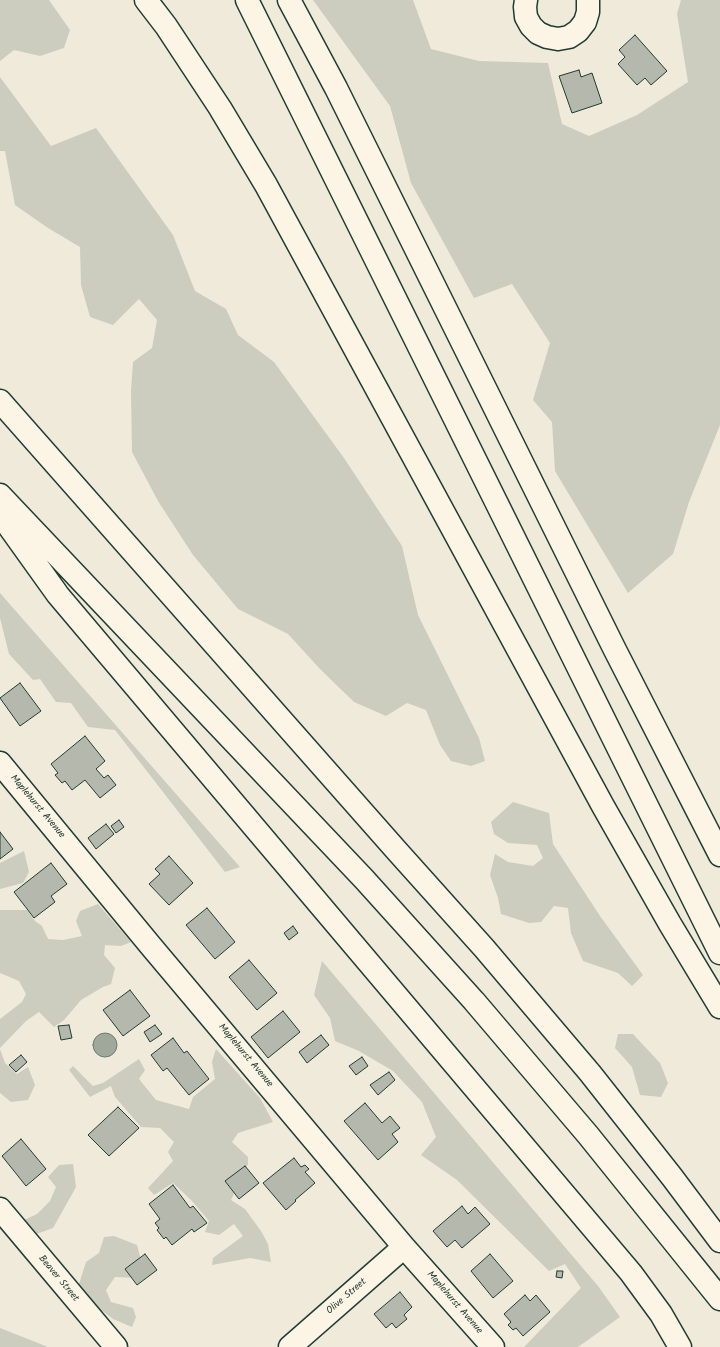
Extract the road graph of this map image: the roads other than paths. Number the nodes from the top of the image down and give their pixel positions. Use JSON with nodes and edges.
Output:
{"nodes":[{"id":1,"x":146,"y":0,"type":"edge"},
{"id":2,"x":247,"y":0,"type":"edge"},
{"id":3,"x":289,"y":0,"type":"edge"},
{"id":4,"x":526,"y":0,"type":"edge"},
{"id":5,"x":588,"y":0,"type":"edge"},
{"id":6,"x":0,"y":401,"type":"edge"},
{"id":7,"x":0,"y":495,"type":"edge"},
{"id":8,"x":0,"y":514,"type":"edge"},
{"id":9,"x":0,"y":763,"type":"edge"},
{"id":10,"x":720,"y":855,"type":"edge"},
{"id":11,"x":720,"y":953,"type":"edge"},
{"id":12,"x":720,"y":1007,"type":"edge"},
{"id":13,"x":0,"y":1209,"type":"edge"},
{"id":14,"x":720,"y":1241,"type":"edge"},
{"id":15,"x":404,"y":1247,"type":"junction"},
{"id":16,"x":720,"y":1299,"type":"edge"},
{"id":17,"x":116,"y":1347,"type":"edge"},
{"id":18,"x":290,"y":1347,"type":"edge"},
{"id":19,"x":493,"y":1347,"type":"edge"},
{"id":20,"x":680,"y":1347,"type":"edge"}],
"edges":[{"from":1,"to":12,"type":"main road"},
{"from":2,"to":11,"type":"main road"},
{"from":3,"to":10,"type":"main road"},
{"from":4,"to":5,"type":"main road"},
{"from":6,"to":14,"type":"main road"},
{"from":7,"to":16,"type":"main road"},
{"from":8,"to":20,"type":"main road"},
{"from":9,"to":15,"type":"main road","name":"Maplehurst Avenue"},
{"from":13,"to":17,"type":"main road","name":"Beaver Street"},
{"from":15,"to":18,"type":"main road","name":"Olive Street"},
{"from":15,"to":19,"type":"main road","name":"Maplehurst Avenue"}]}
